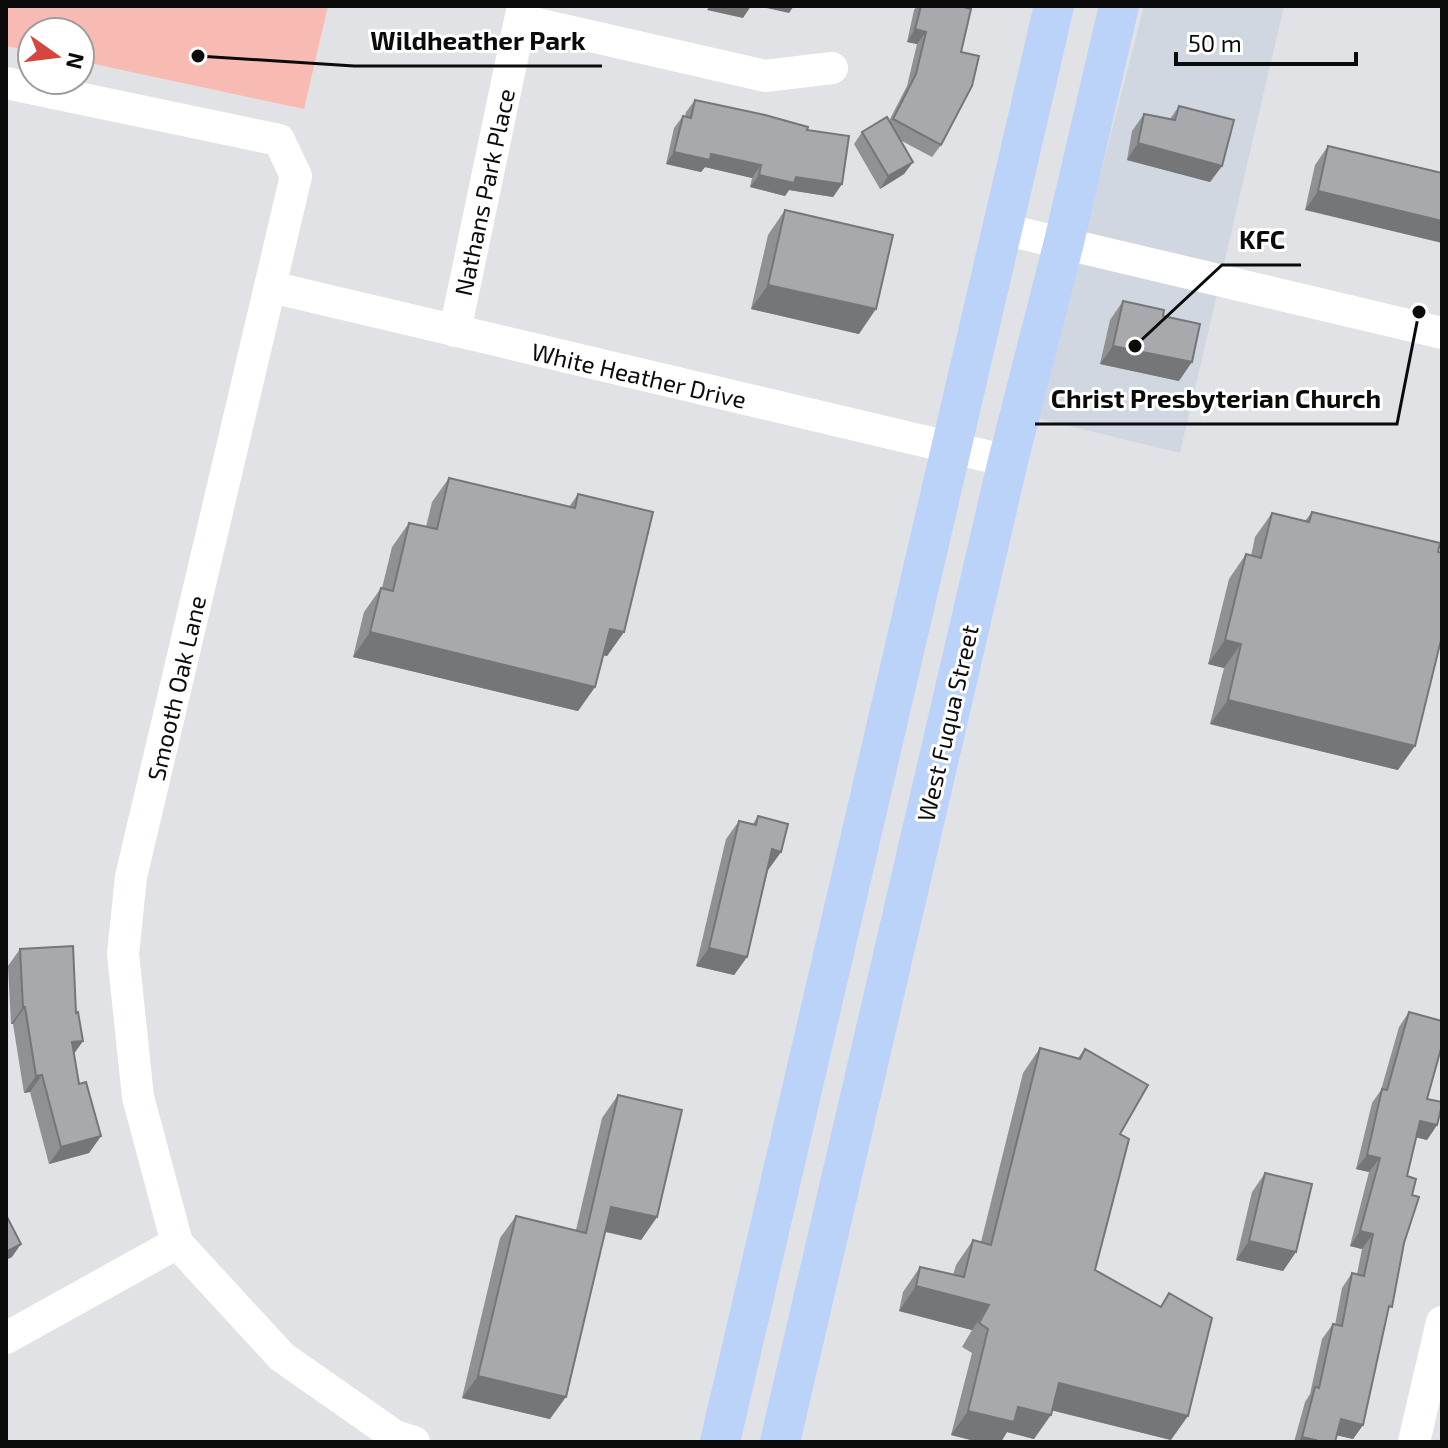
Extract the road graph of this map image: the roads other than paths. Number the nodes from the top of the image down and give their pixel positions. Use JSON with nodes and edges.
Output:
{"nodes":[{"id":1,"x":1054,"y":6,"type":"edge"},
{"id":2,"x":1119,"y":6,"type":"edge"},
{"id":3,"x":522,"y":13,"type":"edge"},
{"id":4,"x":832,"y":68,"type":"dead end"},
{"id":5,"x":6,"y":83,"type":"edge"},
{"id":6,"x":1003,"y":229,"type":"junction"},
{"id":7,"x":1064,"y":242,"type":"junction"},
{"id":8,"x":271,"y":287,"type":"junction"},
{"id":9,"x":455,"y":331,"type":"junction"},
{"id":10,"x":1442,"y":333,"type":"edge"},
{"id":11,"x":951,"y":447,"type":"junction"},
{"id":12,"x":1008,"y":461,"type":"junction"},
{"id":13,"x":878,"y":761,"type":"junction"},
{"id":14,"x":935,"y":773,"type":"junction"},
{"id":15,"x":789,"y":1149,"type":"junction"},
{"id":16,"x":847,"y":1160,"type":"junction"},
{"id":17,"x":177,"y":1243,"type":"junction"},
{"id":18,"x":1442,"y":1322,"type":"edge"},
{"id":19,"x":6,"y":1338,"type":"edge"},
{"id":20,"x":414,"y":1442,"type":"edge"},
{"id":21,"x":720,"y":1442,"type":"edge"},
{"id":22,"x":780,"y":1442,"type":"edge"},
{"id":23,"x":1414,"y":1442,"type":"edge"}],
"edges":[{"from":1,"to":6,"type":"main road"},
{"from":2,"to":7,"type":"main road","name":"West Fuqua Street"},
{"from":3,"to":4,"type":"street"},
{"from":3,"to":9,"type":"street","name":"Nathans Park Place"},
{"from":5,"to":8,"type":"street","name":"Smooth Oak Lane"},
{"from":6,"to":7,"type":"street"},
{"from":6,"to":11,"type":"main road"},
{"from":7,"to":10,"type":"street"},
{"from":7,"to":12,"type":"main road","name":"West Fuqua Street"},
{"from":8,"to":9,"type":"street","name":"White Heather Drive"},
{"from":8,"to":17,"type":"street","name":"Smooth Oak Lane"},
{"from":9,"to":11,"type":"street","name":"White Heather Drive"},
{"from":11,"to":12,"type":"street","name":"White Heather Drive"},
{"from":11,"to":13,"type":"main road"},
{"from":12,"to":14,"type":"main road","name":"West Fuqua Street"},
{"from":13,"to":14,"type":"main road"},
{"from":13,"to":15,"type":"main road"},
{"from":14,"to":16,"type":"main road","name":"West Fuqua Street"},
{"from":15,"to":16,"type":"main road"},
{"from":15,"to":21,"type":"main road"},
{"from":16,"to":22,"type":"main road","name":"West Fuqua Street"},
{"from":17,"to":19,"type":"street"},
{"from":17,"to":20,"type":"street"},
{"from":18,"to":23,"type":"street"}]}
